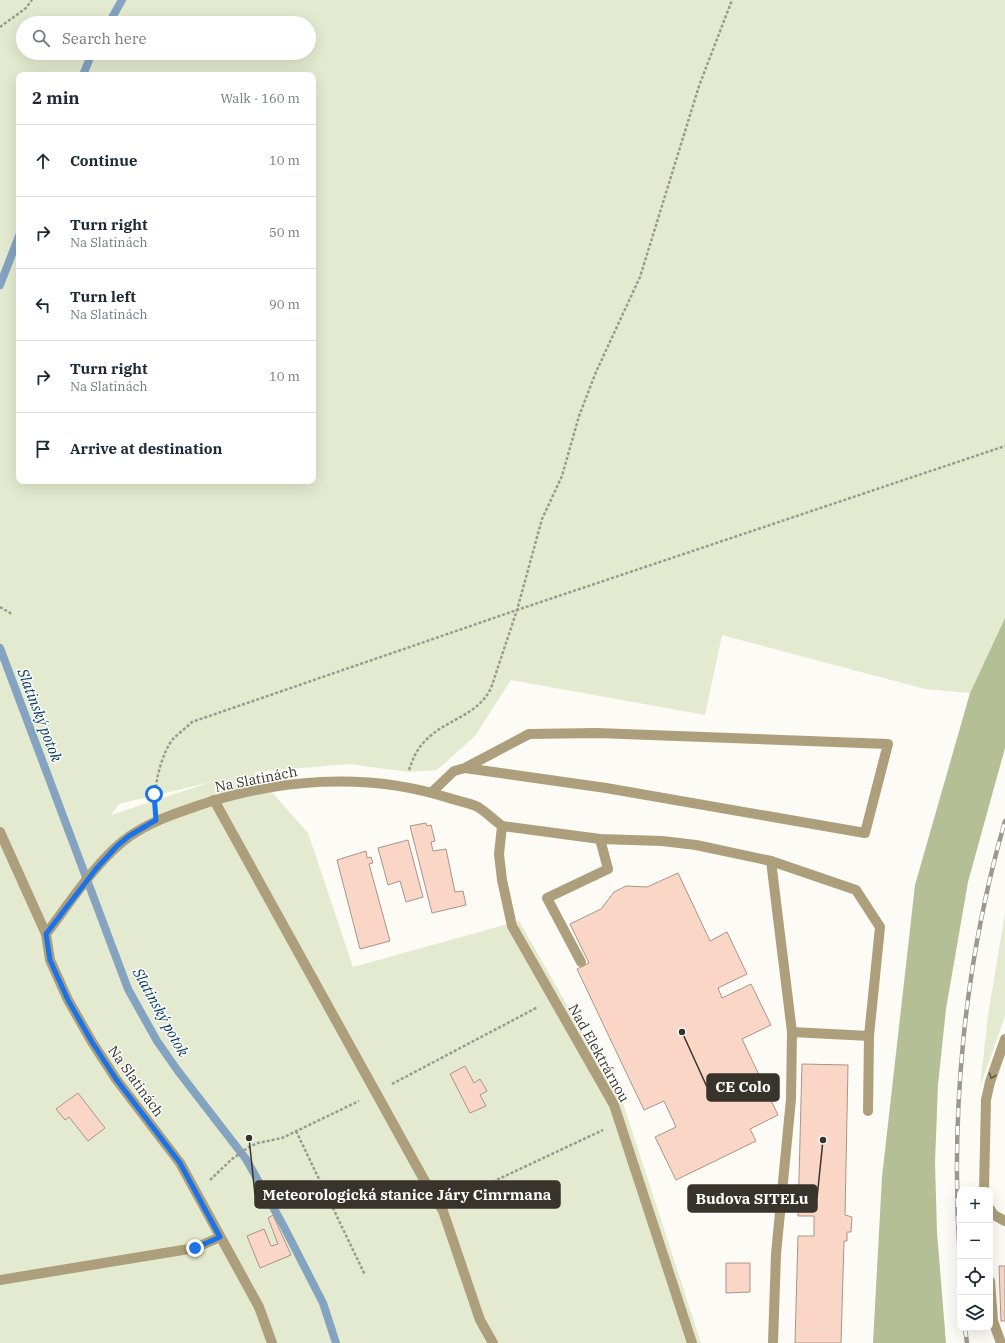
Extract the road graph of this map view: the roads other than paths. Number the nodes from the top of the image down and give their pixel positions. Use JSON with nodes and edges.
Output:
{"nodes":[{"id":1,"x":465,"y":768,"type":"junction"},
{"id":2,"x":432,"y":792,"type":"junction"},
{"id":3,"x":214,"y":800,"type":"junction"},
{"id":4,"x":502,"y":826,"type":"junction"},
{"id":5,"x":0,"y":832,"type":"edge"},
{"id":6,"x":600,"y":839,"type":"junction"},
{"id":7,"x":771,"y":861,"type":"junction"},
{"id":8,"x":46,"y":934,"type":"junction"},
{"id":9,"x":581,"y":962,"type":"dead end"},
{"id":10,"x":792,"y":1032,"type":"junction"},
{"id":11,"x":869,"y":1036,"type":"junction"},
{"id":12,"x":1005,"y":1039,"type":"edge"},
{"id":13,"x":868,"y":1111,"type":"dead end"},
{"id":14,"x":984,"y":1187,"type":"edge"},
{"id":15,"x":993,"y":1214,"type":"edge"},
{"id":16,"x":1005,"y":1221,"type":"edge"},
{"id":17,"x":220,"y":1237,"type":"junction"},
{"id":18,"x":0,"y":1280,"type":"edge"},
{"id":19,"x":991,"y":1295,"type":"edge"},
{"id":20,"x":272,"y":1343,"type":"edge"},
{"id":21,"x":493,"y":1343,"type":"edge"},
{"id":22,"x":692,"y":1343,"type":"edge"},
{"id":23,"x":773,"y":1343,"type":"edge"},
{"id":24,"x":1001,"y":1343,"type":"edge"}],
"edges":[{"from":1,"to":1,"type":"street"},
{"from":1,"to":2,"type":"street"},
{"from":2,"to":3,"type":"street","name":"Na Slatinách"},
{"from":2,"to":4,"type":"street","name":"Na Slatinách"},
{"from":3,"to":8,"type":"street","name":"Na Slatinách"},
{"from":3,"to":21,"type":"street"},
{"from":4,"to":6,"type":"street"},
{"from":4,"to":22,"type":"street","name":"Nad Elektrárnou"},
{"from":5,"to":8,"type":"street","name":"Na Slatinách"},
{"from":6,"to":7,"type":"street"},
{"from":6,"to":9,"type":"street"},
{"from":7,"to":10,"type":"street"},
{"from":7,"to":11,"type":"street"},
{"from":8,"to":17,"type":"street","name":"Na Slatinách"},
{"from":10,"to":11,"type":"street"},
{"from":10,"to":23,"type":"street"},
{"from":11,"to":13,"type":"street"},
{"from":12,"to":14,"type":"street","one_way":true},
{"from":15,"to":16,"type":"street"},
{"from":17,"to":18,"type":"street"},
{"from":17,"to":20,"type":"street","name":"Na Slatinách"},
{"from":19,"to":24,"type":"street"}]}
